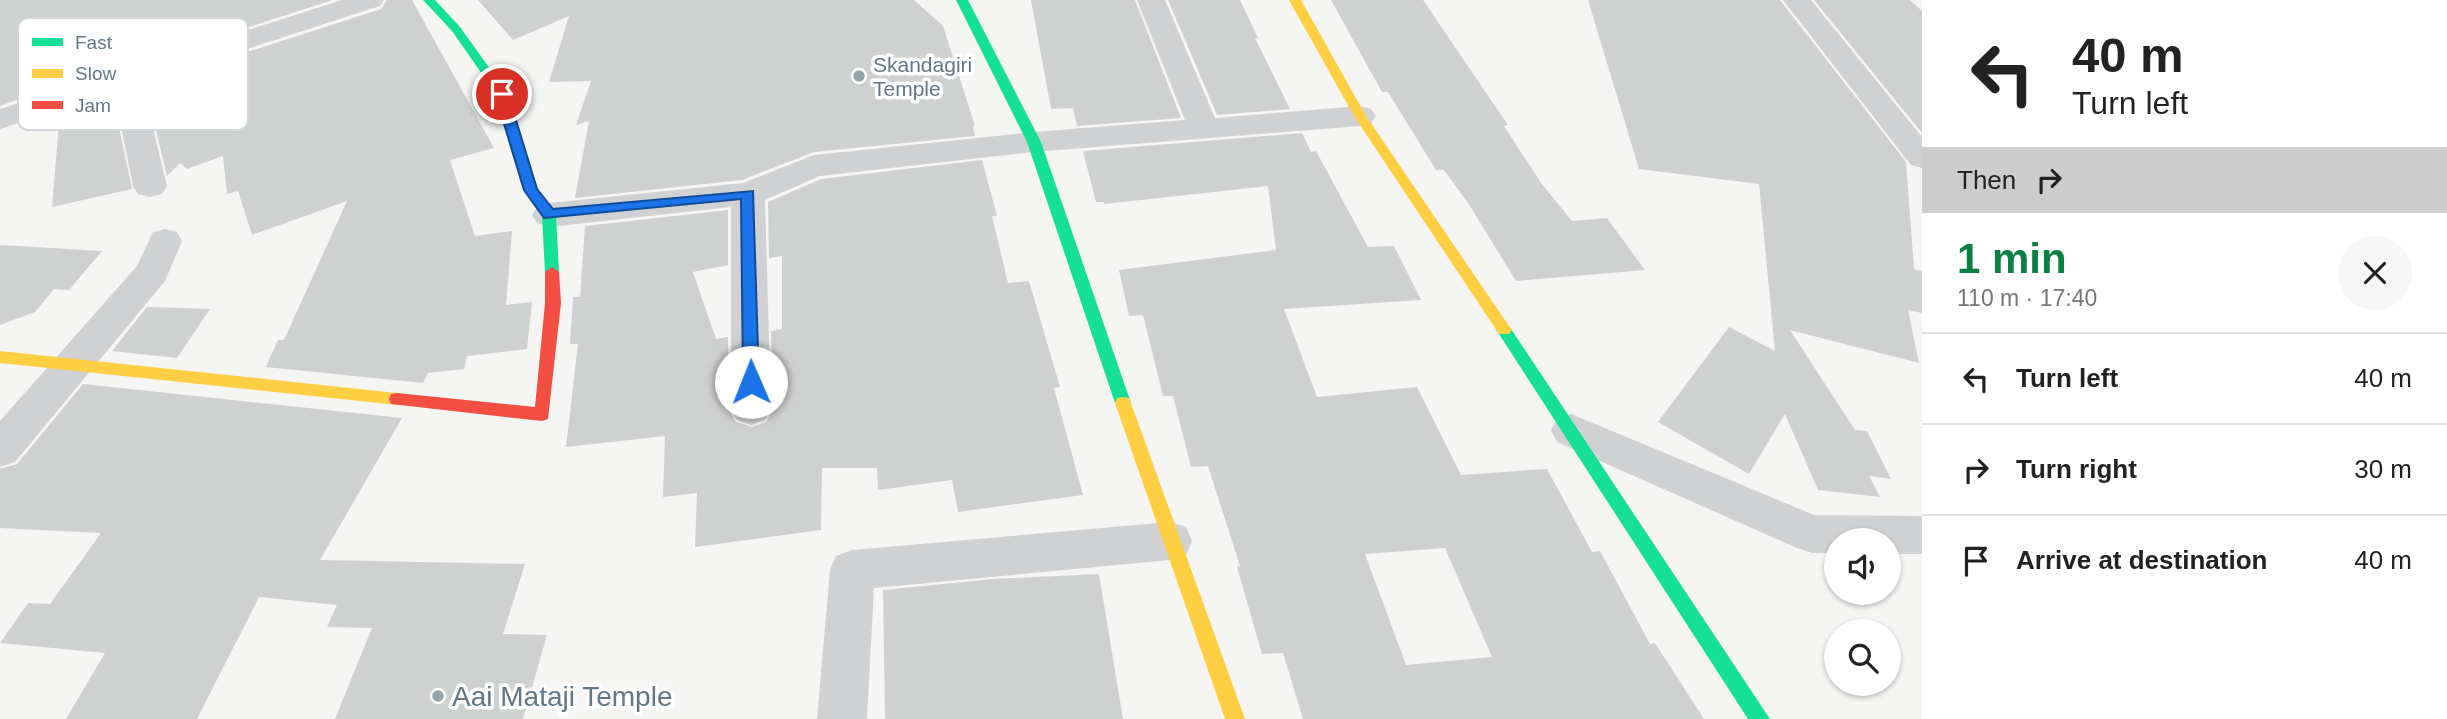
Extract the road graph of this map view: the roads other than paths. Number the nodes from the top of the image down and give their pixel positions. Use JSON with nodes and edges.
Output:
{"nodes":[{"id":1,"x":370,"y":0,"type":"edge"},
{"id":2,"x":429,"y":0,"type":"edge"},
{"id":3,"x":962,"y":0,"type":"edge"},
{"id":4,"x":1151,"y":0,"type":"edge"},
{"id":5,"x":1295,"y":0,"type":"edge"},
{"id":6,"x":1797,"y":0,"type":"edge"},
{"id":7,"x":248,"y":40,"type":"edge"},
{"id":8,"x":18,"y":113,"type":"edge"},
{"id":9,"x":1360,"y":116,"type":"junction"},
{"id":10,"x":0,"y":119,"type":"edge"},
{"id":11,"x":1204,"y":128,"type":"junction"},
{"id":12,"x":137,"y":130,"type":"edge"},
{"id":13,"x":1034,"y":142,"type":"junction"},
{"id":14,"x":1922,"y":158,"type":"edge"},
{"id":15,"x":150,"y":186,"type":"dead end"},
{"id":16,"x":748,"y":194,"type":"junction"},
{"id":17,"x":549,"y":215,"type":"junction"},
{"id":18,"x":165,"y":241,"type":"dead end"},
{"id":19,"x":0,"y":357,"type":"edge"},
{"id":20,"x":74,"y":366,"type":"junction"},
{"id":21,"x":751,"y":409,"type":"dead end"},
{"id":22,"x":1571,"y":430,"type":"junction"},
{"id":23,"x":0,"y":450,"type":"edge"},
{"id":24,"x":1922,"y":535,"type":"edge"},
{"id":25,"x":1170,"y":541,"type":"junction"},
{"id":26,"x":842,"y":719,"type":"edge"},
{"id":27,"x":1235,"y":719,"type":"edge"},
{"id":28,"x":1760,"y":719,"type":"edge"}],
"edges":[{"from":1,"to":7,"type":"street"},
{"from":2,"to":17,"type":"street"},
{"from":3,"to":13,"type":"street"},
{"from":4,"to":11,"type":"street"},
{"from":5,"to":9,"type":"street"},
{"from":6,"to":14,"type":"street"},
{"from":8,"to":10,"type":"street"},
{"from":9,"to":11,"type":"street"},
{"from":9,"to":22,"type":"street"},
{"from":11,"to":13,"type":"street"},
{"from":12,"to":15,"type":"street"},
{"from":13,"to":16,"type":"street"},
{"from":13,"to":25,"type":"street"},
{"from":16,"to":17,"type":"street"},
{"from":16,"to":21,"type":"street"},
{"from":17,"to":20,"type":"street"},
{"from":18,"to":20,"type":"street"},
{"from":19,"to":20,"type":"street"},
{"from":20,"to":23,"type":"street"},
{"from":22,"to":24,"type":"street"},
{"from":22,"to":28,"type":"street"},
{"from":25,"to":26,"type":"street"},
{"from":25,"to":27,"type":"street"}]}
